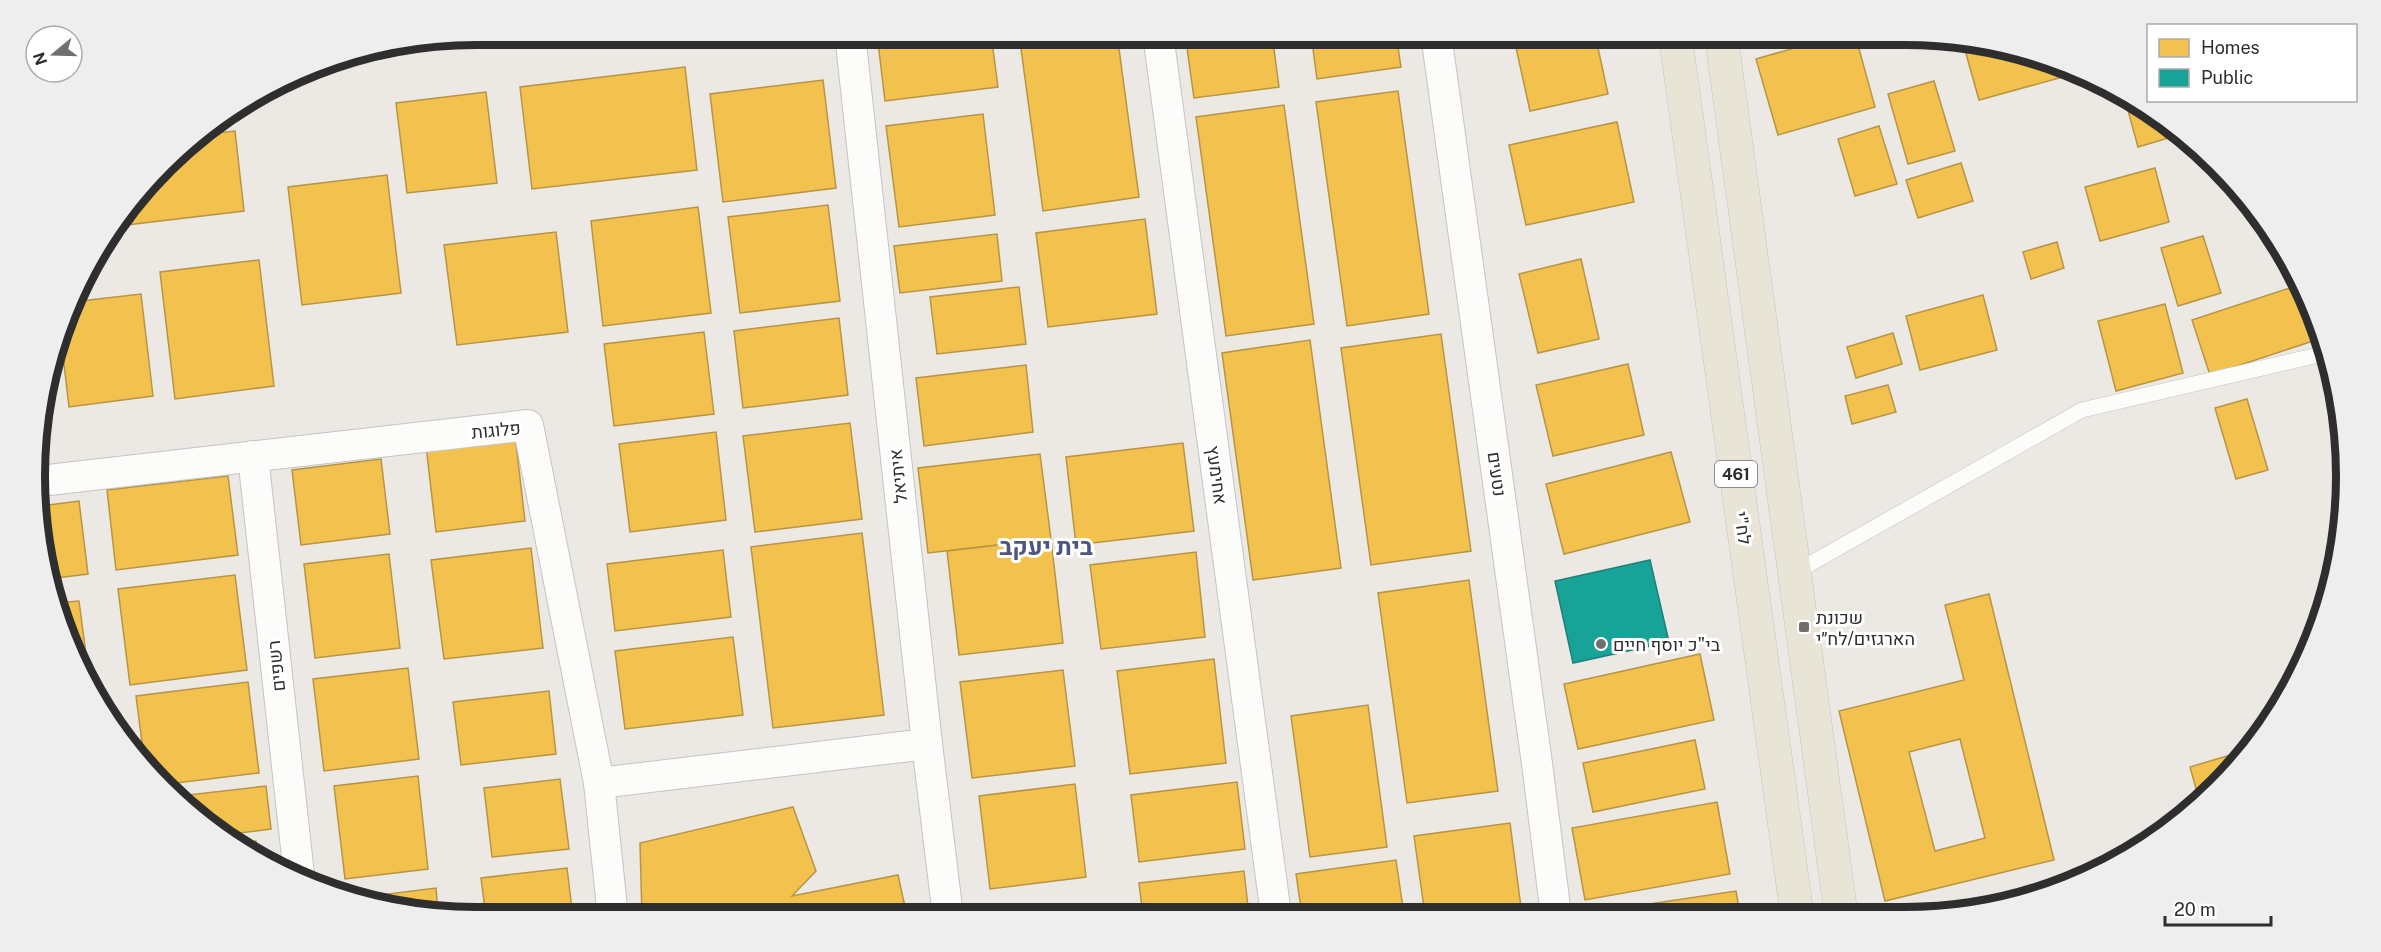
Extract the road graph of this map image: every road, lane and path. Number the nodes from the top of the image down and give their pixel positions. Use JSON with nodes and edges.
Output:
{"nodes":[{"id":1,"x":851,"y":45,"type":"edge"},
{"id":2,"x":1159,"y":45,"type":"edge"},
{"id":3,"x":1438,"y":45,"type":"edge"},
{"id":4,"x":1677,"y":45,"type":"edge"},
{"id":5,"x":1722,"y":45,"type":"edge"},
{"id":6,"x":2319,"y":356,"type":"edge"},
{"id":7,"x":253,"y":456,"type":"junction"},
{"id":8,"x":45,"y":480,"type":"edge"},
{"id":9,"x":1794,"y":573,"type":"junction"},
{"id":10,"x":927,"y":744,"type":"junction"},
{"id":11,"x":599,"y":783,"type":"junction"},
{"id":12,"x":298,"y":869,"type":"edge"},
{"id":13,"x":612,"y":907,"type":"edge"},
{"id":14,"x":947,"y":907,"type":"edge"},
{"id":15,"x":1275,"y":907,"type":"edge"},
{"id":16,"x":1555,"y":907,"type":"edge"},
{"id":17,"x":1796,"y":907,"type":"edge"},
{"id":18,"x":1840,"y":907,"type":"edge"}],
"edges":[{"from":1,"to":10,"type":"street","name":"איתיאל"},
{"from":2,"to":15,"type":"street","name":"אחימעץ"},
{"from":3,"to":16,"type":"street","name":"נטעים"},
{"from":4,"to":17,"type":"main road","name":"לח\"י","number":"461"},
{"from":5,"to":9,"type":"main road","number":"461"},
{"from":6,"to":9,"type":"lane"},
{"from":7,"to":8,"type":"street","name":"פלוגות"},
{"from":7,"to":11,"type":"street","name":"פלוגות"},
{"from":7,"to":12,"type":"street","name":"רשפים"},
{"from":9,"to":18,"type":"main road","number":"461"},
{"from":10,"to":11,"type":"street"},
{"from":10,"to":14,"type":"street","name":"איתיאל"},
{"from":11,"to":13,"type":"street","name":"פלוגות"}]}
